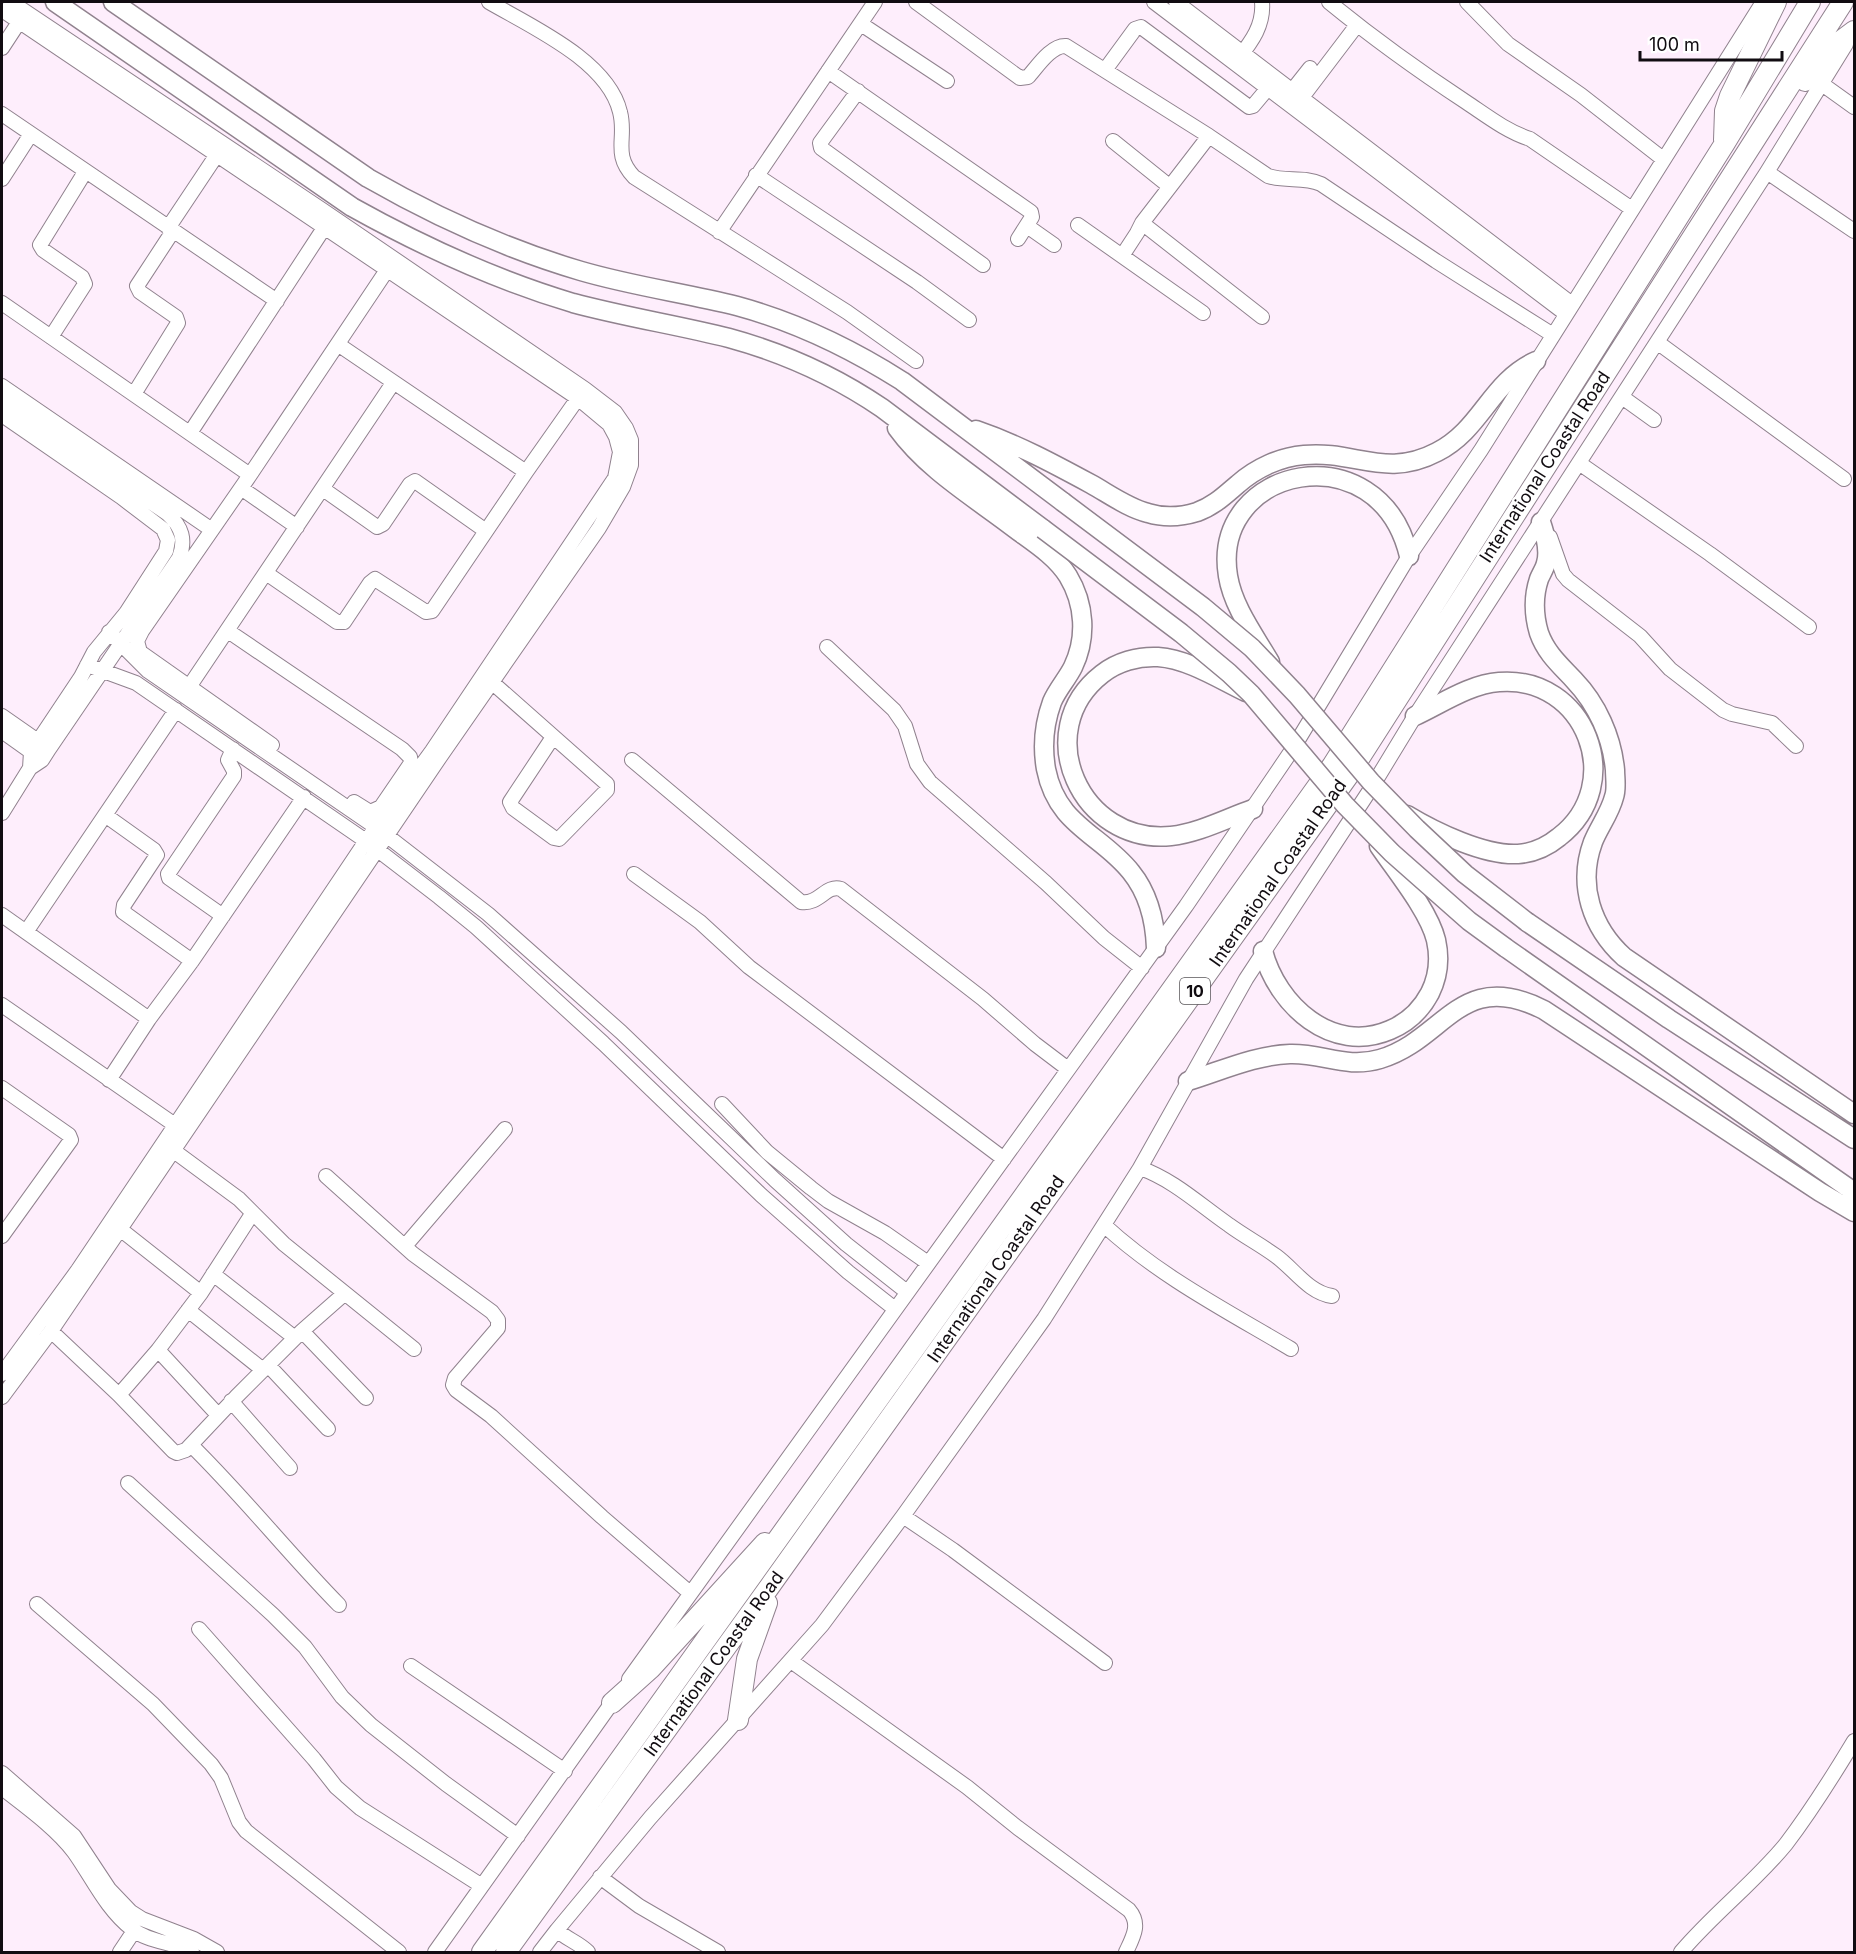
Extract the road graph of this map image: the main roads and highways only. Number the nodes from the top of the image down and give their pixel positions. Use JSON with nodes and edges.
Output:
{"nodes":[{"id":1,"x":55,"y":2,"type":"edge"},
{"id":2,"x":113,"y":2,"type":"edge"},
{"id":3,"x":1776,"y":2,"type":"edge"},
{"id":4,"x":1810,"y":2,"type":"edge"},
{"id":5,"x":1843,"y":2,"type":"edge"},
{"id":6,"x":1854,"y":31,"type":"edge"},
{"id":7,"x":1779,"y":101,"type":"junction"},
{"id":8,"x":1725,"y":143,"type":"junction"},
{"id":9,"x":1536,"y":361,"type":"road end"},
{"id":10,"x":882,"y":408,"type":"junction"},
{"id":11,"x":959,"y":424,"type":"junction"},
{"id":12,"x":1541,"y":522,"type":"road end"},
{"id":13,"x":1410,"y":556,"type":"road end"},
{"id":14,"x":1275,"y":671,"type":"junction"},
{"id":15,"x":1251,"y":694,"type":"junction"},
{"id":16,"x":1415,"y":716,"type":"road end"},
{"id":17,"x":1393,"y":806,"type":"junction"},
{"id":18,"x":1252,"y":809,"type":"road end"},
{"id":19,"x":1368,"y":829,"type":"junction"},
{"id":20,"x":1156,"y":948,"type":"road end"},
{"id":21,"x":1263,"y":951,"type":"road end"},
{"id":22,"x":1188,"y":1082,"type":"road end"},
{"id":23,"x":1854,"y":1114,"type":"edge"},
{"id":24,"x":1854,"y":1139,"type":"edge"},
{"id":25,"x":1854,"y":1192,"type":"edge"},
{"id":26,"x":1854,"y":1212,"type":"edge"},
{"id":27,"x":804,"y":1506,"type":"junction"},
{"id":28,"x":770,"y":1586,"type":"junction"},
{"id":29,"x":612,"y":1703,"type":"road end"},
{"id":30,"x":738,"y":1720,"type":"road end"},
{"id":31,"x":482,"y":1953,"type":"edge"},
{"id":32,"x":506,"y":1953,"type":"edge"}],
"edges":[{"from":1,"to":10,"type":"main road"},
{"from":2,"to":11,"type":"main road"},
{"from":3,"to":8,"type":"highway"},
{"from":4,"to":8,"type":"highway","name":"International Coastal Road","number":"10"},
{"from":5,"to":7,"type":"highway","name":"International Coastal Road","number":"10"},
{"from":6,"to":7,"type":"highway"},
{"from":7,"to":28,"type":"highway","name":"International Coastal Road","number":"10"},
{"from":8,"to":27,"type":"highway","name":"International Coastal Road","number":"10"},
{"from":9,"to":11,"type":"main road"},
{"from":10,"to":15,"type":"main road","bridge":true},
{"from":10,"to":20,"type":"main road"},
{"from":11,"to":14,"type":"main road","bridge":true},
{"from":12,"to":23,"type":"main road"},
{"from":13,"to":14,"type":"main road"},
{"from":14,"to":17,"type":"main road","bridge":true},
{"from":15,"to":18,"type":"main road"},
{"from":15,"to":19,"type":"main road","bridge":true},
{"from":16,"to":17,"type":"main road","bridge":true},
{"from":17,"to":24,"type":"main road","bridge":true},
{"from":19,"to":21,"type":"main road","bridge":true},
{"from":19,"to":25,"type":"main road","bridge":true},
{"from":22,"to":26,"type":"main road"},
{"from":27,"to":29,"type":"highway"},
{"from":27,"to":31,"type":"highway","name":"International Coastal Road","number":"10"},
{"from":28,"to":30,"type":"highway"},
{"from":28,"to":32,"type":"highway","name":"International Coastal Road","number":"10"}]}
